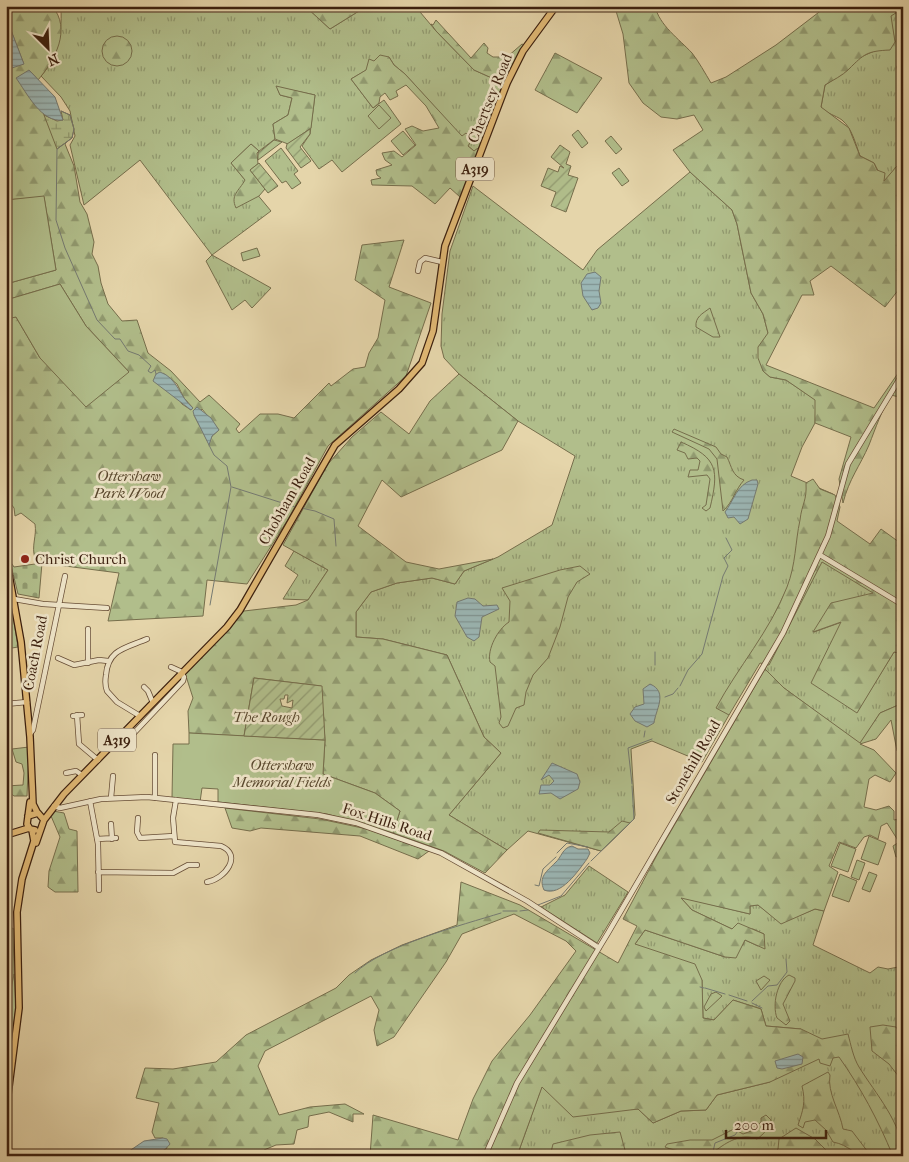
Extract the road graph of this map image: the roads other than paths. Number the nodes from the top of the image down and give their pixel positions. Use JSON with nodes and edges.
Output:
{"nodes":[{"id":1,"x":556,"y":6,"type":"edge"},
{"id":2,"x":442,"y":262,"type":"junction"},
{"id":3,"x":418,"y":272,"type":"dead end"},
{"id":4,"x":427,"y":353,"type":"joint"},
{"id":5,"x":903,"y":373,"type":"edge"},
{"id":6,"x":820,"y":555,"type":"junction"},
{"id":7,"x":6,"y":558,"type":"edge"},
{"id":8,"x":65,"y":576,"type":"dead end"},
{"id":9,"x":14,"y":598,"type":"junction"},
{"id":10,"x":57,"y":605,"type":"junction"},
{"id":11,"x":903,"y":605,"type":"edge"},
{"id":12,"x":107,"y":608,"type":"dead end"},
{"id":13,"x":86,"y":632,"type":"dead end"},
{"id":14,"x":148,"y":638,"type":"dead end"},
{"id":15,"x":58,"y":658,"type":"dead end"},
{"id":16,"x":108,"y":661,"type":"junction"},
{"id":17,"x":88,"y":663,"type":"junction"},
{"id":18,"x":172,"y":667,"type":"dead end"},
{"id":19,"x":182,"y":672,"type":"junction"},
{"id":20,"x":144,"y":686,"type":"dead end"},
{"id":21,"x":27,"y":702,"type":"junction"},
{"id":22,"x":153,"y":703,"type":"junction"},
{"id":23,"x":6,"y":704,"type":"edge"},
{"id":24,"x":77,"y":716,"type":"dead end"},
{"id":25,"x":140,"y":716,"type":"junction"},
{"id":26,"x":126,"y":731,"type":"junction"},
{"id":27,"x":30,"y":734,"type":"junction"},
{"id":28,"x":155,"y":755,"type":"dead end"},
{"id":29,"x":98,"y":760,"type":"junction"},
{"id":30,"x":32,"y":772,"type":"junction"},
{"id":31,"x":65,"y":773,"type":"dead end"},
{"id":32,"x":82,"y":775,"type":"junction"},
{"id":33,"x":113,"y":776,"type":"dead end"},
{"id":34,"x":111,"y":798,"type":"junction"},
{"id":35,"x":155,"y":798,"type":"junction"},
{"id":36,"x":176,"y":800,"type":"junction"},
{"id":37,"x":90,"y":801,"type":"junction"},
{"id":38,"x":53,"y":807,"type":"junction"},
{"id":39,"x":39,"y":813,"type":"junction"},
{"id":40,"x":138,"y":818,"type":"dead end"},
{"id":41,"x":44,"y":820,"type":"junction"},
{"id":42,"x":29,"y":824,"type":"junction"},
{"id":43,"x":111,"y":824,"type":"dead end"},
{"id":44,"x":42,"y":828,"type":"junction"},
{"id":45,"x":6,"y":834,"type":"edge"},
{"id":46,"x":174,"y":836,"type":"junction"},
{"id":47,"x":97,"y":838,"type":"junction"},
{"id":48,"x":197,"y":865,"type":"dead end"},
{"id":49,"x":26,"y":866,"type":"junction"},
{"id":50,"x":98,"y":872,"type":"junction"},
{"id":51,"x":207,"y":882,"type":"dead end"},
{"id":52,"x":99,"y":890,"type":"dead end"},
{"id":53,"x":598,"y":948,"type":"junction"},
{"id":54,"x":6,"y":1110,"type":"edge"},
{"id":55,"x":485,"y":1156,"type":"edge"}],
"edges":[{"from":1,"to":2,"type":"main road","name":"Chertsey Road","number":"A319"},
{"from":2,"to":3,"type":"street"},
{"from":2,"to":4,"type":"main road","name":"Chertsey Road","number":"A319"},
{"from":4,"to":19,"type":"main road","name":"Chobham Road","number":"A319"},
{"from":5,"to":6,"type":"street","name":"Stonehill Road"},
{"from":6,"to":11,"type":"street"},
{"from":6,"to":53,"type":"street","name":"Stonehill Road"},
{"from":7,"to":9,"type":"main road"},
{"from":8,"to":10,"type":"street","name":"Coach Road"},
{"from":9,"to":10,"type":"street"},
{"from":9,"to":21,"type":"main road"},
{"from":10,"to":12,"type":"street"},
{"from":10,"to":27,"type":"street","name":"Coach Road"},
{"from":13,"to":17,"type":"street"},
{"from":14,"to":16,"type":"street"},
{"from":15,"to":17,"type":"street"},
{"from":16,"to":17,"type":"street"},
{"from":16,"to":25,"type":"street"},
{"from":18,"to":19,"type":"street"},
{"from":19,"to":22,"type":"main road","name":"Chobham Road","number":"A319"},
{"from":19,"to":26,"type":"street","name":"Chobham Road"},
{"from":20,"to":22,"type":"street"},
{"from":21,"to":23,"type":"street"},
{"from":21,"to":27,"type":"main road"},
{"from":22,"to":25,"type":"main road","name":"Chobham Road","number":"A319"},
{"from":24,"to":29,"type":"street"},
{"from":25,"to":26,"type":"main road","name":"Chobham Road","number":"A319"},
{"from":26,"to":29,"type":"main road","name":"Chobham Road","number":"A319"},
{"from":27,"to":30,"type":"main road"},
{"from":28,"to":35,"type":"street"},
{"from":29,"to":32,"type":"main road","name":"Chobham Road","number":"A319"},
{"from":30,"to":39,"type":"main road"},
{"from":30,"to":42,"type":"main road"},
{"from":31,"to":32,"type":"street"},
{"from":32,"to":38,"type":"main road","name":"Chobham Road","number":"A319"},
{"from":33,"to":34,"type":"street"},
{"from":34,"to":35,"type":"street","name":"Fox Hills Road"},
{"from":34,"to":37,"type":"street","name":"Fox Hills Road"},
{"from":35,"to":36,"type":"street","name":"Fox Hills Road"},
{"from":36,"to":46,"type":"street"},
{"from":36,"to":53,"type":"street","name":"Fox Hills Road"},
{"from":37,"to":38,"type":"street","name":"Fox Hills Road"},
{"from":37,"to":47,"type":"street"},
{"from":38,"to":39,"type":"main road","name":"Chobham Road","number":"A319"},
{"from":38,"to":41,"type":"main road","name":"Chobham Road","number":"A319"},
{"from":39,"to":41,"type":"main road"},
{"from":39,"to":42,"type":"main road","name":"Chobham Road"},
{"from":40,"to":46,"type":"street"},
{"from":41,"to":44,"type":"main road"},
{"from":42,"to":44,"type":"main road"},
{"from":42,"to":45,"type":"main road"},
{"from":42,"to":49,"type":"main road"},
{"from":43,"to":47,"type":"street"},
{"from":44,"to":49,"type":"main road"},
{"from":46,"to":51,"type":"street"},
{"from":47,"to":50,"type":"street"},
{"from":48,"to":50,"type":"street"},
{"from":49,"to":54,"type":"main road"},
{"from":50,"to":52,"type":"street"},
{"from":53,"to":55,"type":"street","name":"Stonehill Road"}]}
